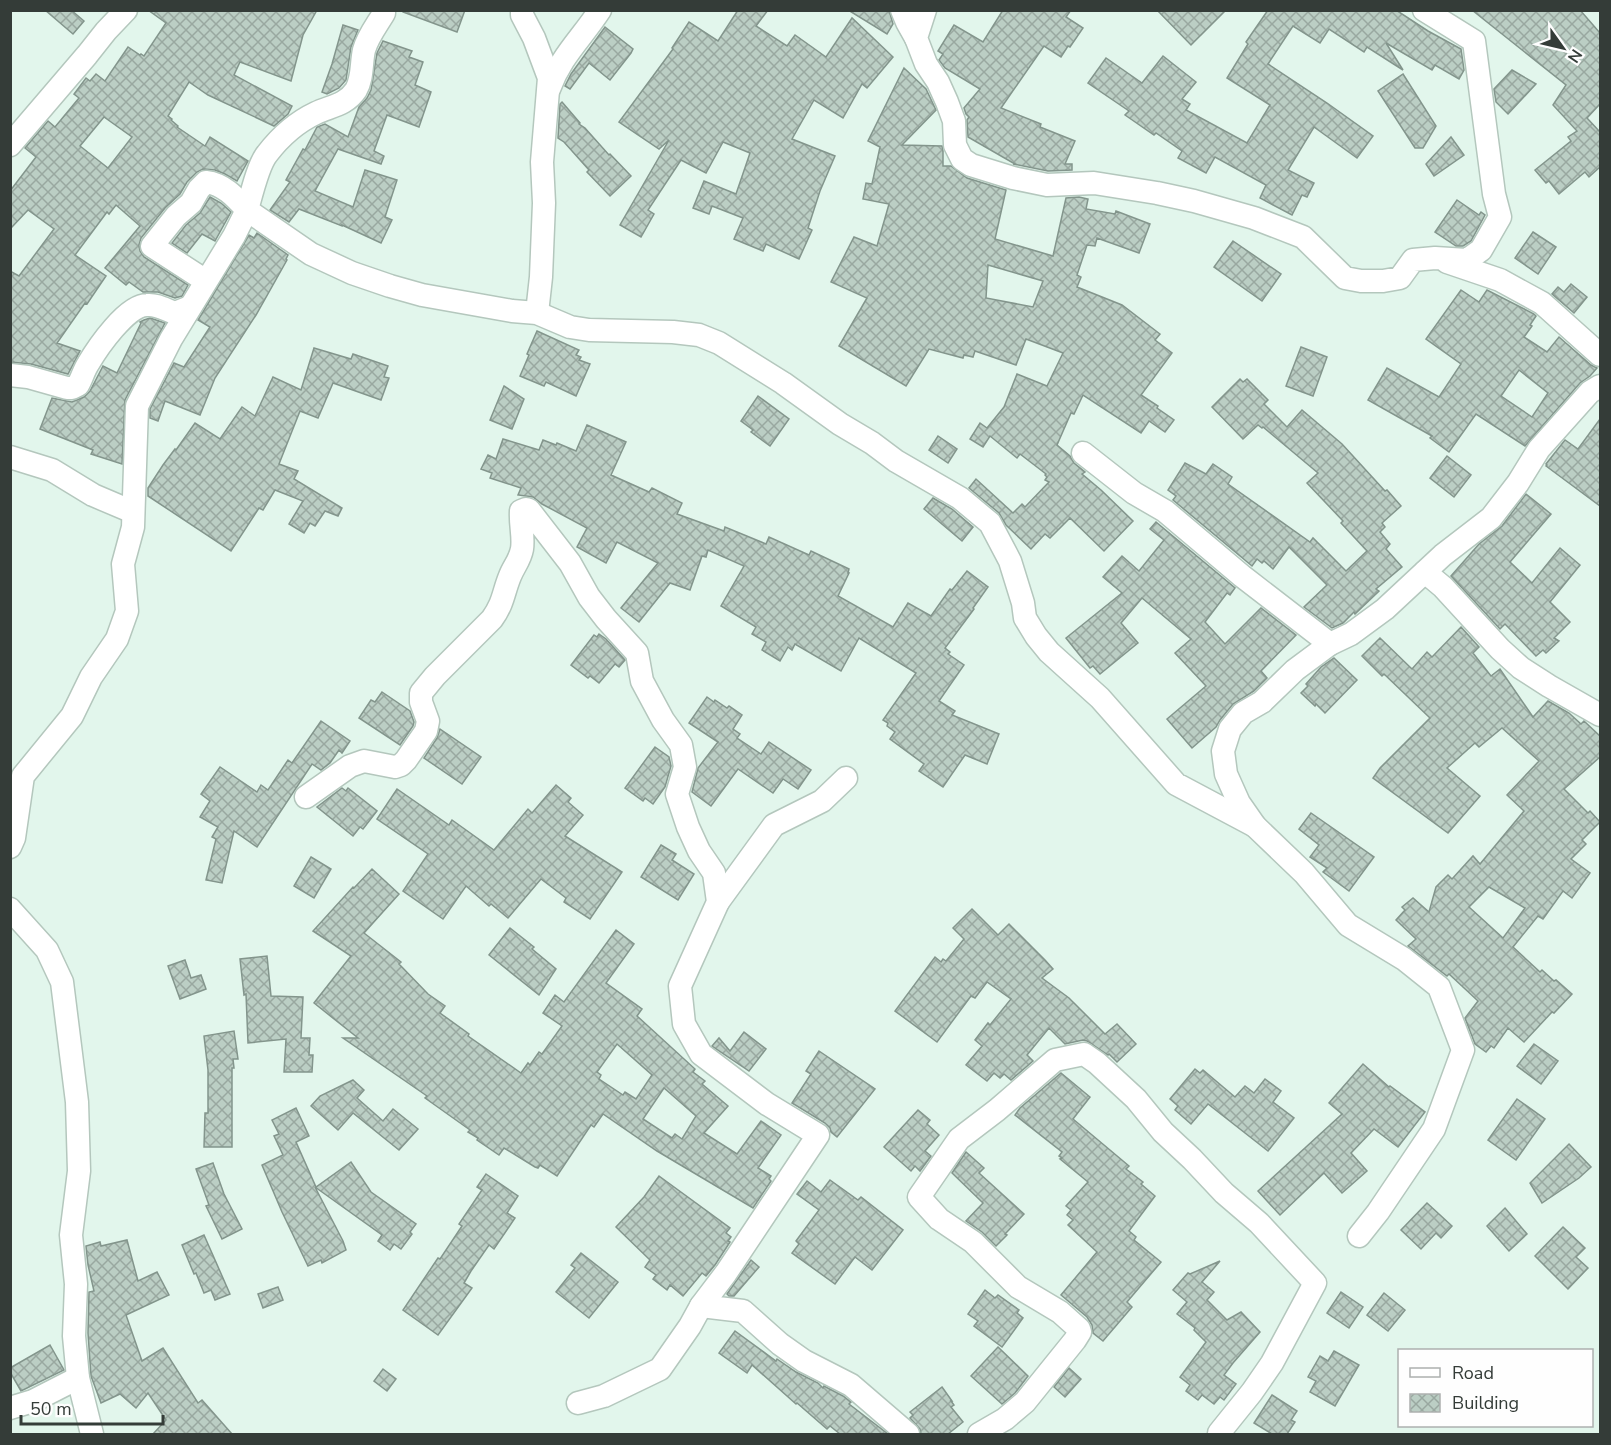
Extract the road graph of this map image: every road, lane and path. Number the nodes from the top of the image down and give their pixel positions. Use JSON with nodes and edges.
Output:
{"nodes":[{"id":1,"x":126,"y":10,"type":"edge"},
{"id":2,"x":522,"y":10,"type":"edge"},
{"id":3,"x":600,"y":10,"type":"edge"},
{"id":4,"x":902,"y":10,"type":"edge"},
{"id":5,"x":925,"y":10,"type":"edge"},
{"id":6,"x":1424,"y":10,"type":"edge"},
{"id":7,"x":384,"y":13,"type":"dead end"},
{"id":8,"x":916,"y":38,"type":"junction"},
{"id":9,"x":548,"y":92,"type":"junction"},
{"id":10,"x":12,"y":139,"type":"edge"},
{"id":11,"x":247,"y":210,"type":"junction"},
{"id":12,"x":1435,"y":258,"type":"junction"},
{"id":13,"x":206,"y":281,"type":"junction"},
{"id":14,"x":190,"y":307,"type":"junction"},
{"id":15,"x":537,"y":313,"type":"junction"},
{"id":16,"x":1600,"y":355,"type":"edge"},
{"id":17,"x":10,"y":375,"type":"edge"},
{"id":18,"x":1600,"y":386,"type":"edge"},
{"id":19,"x":1083,"y":453,"type":"dead end"},
{"id":20,"x":10,"y":457,"type":"edge"},
{"id":21,"x":133,"y":512,"type":"junction"},
{"id":22,"x":1425,"y":572,"type":"junction"},
{"id":23,"x":1330,"y":644,"type":"junction"},
{"id":24,"x":1600,"y":715,"type":"edge"},
{"id":25,"x":846,"y":778,"type":"dead end"},
{"id":26,"x":306,"y":797,"type":"dead end"},
{"id":27,"x":1255,"y":826,"type":"junction"},
{"id":28,"x":10,"y":847,"type":"edge"},
{"id":29,"x":718,"y":902,"type":"junction"},
{"id":30,"x":10,"y":909,"type":"edge"},
{"id":31,"x":1359,"y":1236,"type":"dead end"},
{"id":32,"x":700,"y":1306,"type":"junction"},
{"id":33,"x":78,"y":1378,"type":"junction"},
{"id":34,"x":578,"y":1403,"type":"dead end"},
{"id":35,"x":10,"y":1408,"type":"edge"},
{"id":36,"x":92,"y":1434,"type":"edge"},
{"id":37,"x":908,"y":1434,"type":"edge"},
{"id":38,"x":979,"y":1434,"type":"edge"},
{"id":39,"x":1220,"y":1434,"type":"edge"}],
"edges":[{"from":1,"to":10,"type":"street"},
{"from":2,"to":9,"type":"street"},
{"from":3,"to":9,"type":"street"},
{"from":4,"to":8,"type":"street"},
{"from":5,"to":8,"type":"street"},
{"from":6,"to":12,"type":"street"},
{"from":7,"to":11,"type":"street"},
{"from":8,"to":12,"type":"street"},
{"from":9,"to":15,"type":"street"},
{"from":11,"to":13,"type":"street"},
{"from":11,"to":13,"type":"street"},
{"from":11,"to":15,"type":"street"},
{"from":12,"to":16,"type":"street"},
{"from":13,"to":14,"type":"street"},
{"from":14,"to":17,"type":"street"},
{"from":14,"to":21,"type":"street"},
{"from":15,"to":27,"type":"street"},
{"from":18,"to":22,"type":"street"},
{"from":19,"to":23,"type":"street"},
{"from":20,"to":21,"type":"street"},
{"from":21,"to":28,"type":"street"},
{"from":22,"to":23,"type":"street"},
{"from":22,"to":24,"type":"street"},
{"from":23,"to":27,"type":"street"},
{"from":25,"to":29,"type":"street"},
{"from":26,"to":29,"type":"street"},
{"from":27,"to":31,"type":"street"},
{"from":29,"to":32,"type":"street"},
{"from":30,"to":33,"type":"street"},
{"from":32,"to":34,"type":"street"},
{"from":32,"to":37,"type":"street"},
{"from":33,"to":35,"type":"street"},
{"from":33,"to":36,"type":"street"},
{"from":38,"to":39,"type":"street"}]}
